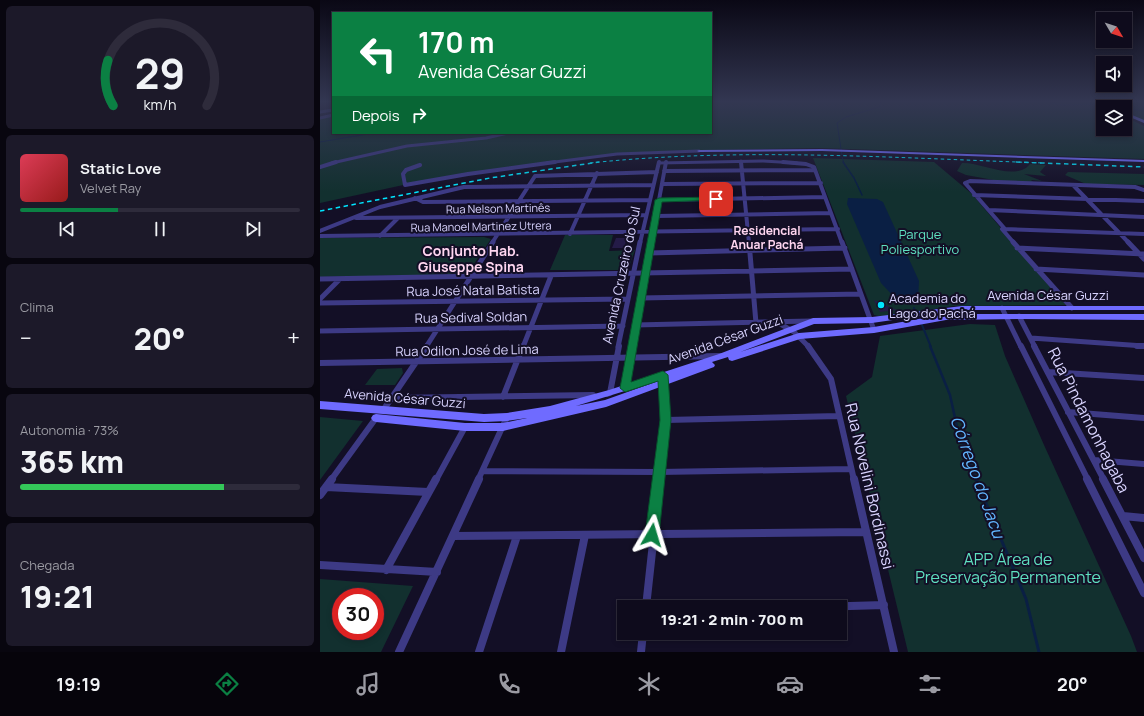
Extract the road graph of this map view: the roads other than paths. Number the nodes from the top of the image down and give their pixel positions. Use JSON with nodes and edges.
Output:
{"nodes":[{"id":1,"x":503,"y":134,"type":"edge"},
{"id":2,"x":699,"y":151,"type":"joint"},
{"id":3,"x":741,"y":161,"type":"junction"},
{"id":4,"x":1144,"y":161,"type":"edge"},
{"id":5,"x":666,"y":162,"type":"junction"},
{"id":6,"x":420,"y":165,"type":"dead end"},
{"id":7,"x":320,"y":167,"type":"edge"},
{"id":8,"x":815,"y":168,"type":"junction"},
{"id":9,"x":664,"y":171,"type":"junction"},
{"id":10,"x":741,"y":171,"type":"junction"},
{"id":11,"x":657,"y":172,"type":"junction"},
{"id":12,"x":597,"y":173,"type":"junction"},
{"id":13,"x":821,"y":183,"type":"junction"},
{"id":14,"x":662,"y":184,"type":"junction"},
{"id":15,"x":743,"y":184,"type":"junction"},
{"id":16,"x":653,"y":185,"type":"junction"},
{"id":17,"x":528,"y":186,"type":"junction"},
{"id":18,"x":591,"y":186,"type":"junction"},
{"id":19,"x":1074,"y":186,"type":"junction"},
{"id":20,"x":1144,"y":190,"type":"edge"},
{"id":21,"x":974,"y":195,"type":"junction"},
{"id":22,"x":825,"y":197,"type":"junction"},
{"id":23,"x":414,"y":198,"type":"junction"},
{"id":24,"x":744,"y":199,"type":"junction"},
{"id":25,"x":1087,"y":199,"type":"junction"},
{"id":26,"x":585,"y":200,"type":"junction"},
{"id":27,"x":650,"y":200,"type":"junction"},
{"id":28,"x":659,"y":200,"type":"junction"},
{"id":29,"x":519,"y":201,"type":"junction"},
{"id":30,"x":1144,"y":201,"type":"edge"},
{"id":31,"x":989,"y":210,"type":"junction"},
{"id":32,"x":831,"y":212,"type":"junction"},
{"id":33,"x":747,"y":214,"type":"junction"},
{"id":34,"x":645,"y":215,"type":"junction"},
{"id":35,"x":578,"y":216,"type":"junction"},
{"id":36,"x":656,"y":216,"type":"junction"},
{"id":37,"x":1102,"y":216,"type":"junction"},
{"id":38,"x":509,"y":217,"type":"junction"},
{"id":39,"x":1144,"y":217,"type":"edge"},
{"id":40,"x":351,"y":218,"type":"junction"},
{"id":41,"x":398,"y":218,"type":"junction"},
{"id":42,"x":838,"y":229,"type":"junction"},
{"id":43,"x":1005,"y":229,"type":"junction"},
{"id":44,"x":320,"y":231,"type":"edge"},
{"id":45,"x":748,"y":231,"type":"junction"},
{"id":46,"x":642,"y":233,"type":"junction"},
{"id":47,"x":653,"y":233,"type":"junction"},
{"id":48,"x":1120,"y":233,"type":"junction"},
{"id":49,"x":497,"y":234,"type":"junction"},
{"id":50,"x":570,"y":234,"type":"junction"},
{"id":51,"x":1144,"y":234,"type":"edge"},
{"id":52,"x":320,"y":236,"type":"edge"},
{"id":53,"x":380,"y":236,"type":"junction"},
{"id":54,"x":845,"y":248,"type":"junction"},
{"id":55,"x":1018,"y":248,"type":"junction"},
{"id":56,"x":750,"y":251,"type":"junction"},
{"id":57,"x":649,"y":253,"type":"junction"},
{"id":58,"x":1142,"y":254,"type":"edge"},
{"id":59,"x":1144,"y":259,"type":"edge"},
{"id":60,"x":852,"y":269,"type":"junction"},
{"id":61,"x":1036,"y":269,"type":"junction"},
{"id":62,"x":752,"y":272,"type":"junction"},
{"id":63,"x":632,"y":274,"type":"junction"},
{"id":64,"x":645,"y":274,"type":"junction"},
{"id":65,"x":1144,"y":275,"type":"edge"},
{"id":66,"x":551,"y":276,"type":"junction"},
{"id":67,"x":470,"y":277,"type":"junction"},
{"id":68,"x":320,"y":279,"type":"edge"},
{"id":69,"x":340,"y":279,"type":"junction"},
{"id":70,"x":860,"y":294,"type":"junction"},
{"id":71,"x":755,"y":296,"type":"junction"},
{"id":72,"x":640,"y":298,"type":"junction"},
{"id":73,"x":320,"y":299,"type":"edge"},
{"id":74,"x":627,"y":299,"type":"junction"},
{"id":75,"x":542,"y":300,"type":"junction"},
{"id":76,"x":454,"y":301,"type":"junction"},
{"id":77,"x":320,"y":303,"type":"edge"},
{"id":78,"x":1072,"y":308,"type":"junction"},
{"id":79,"x":1144,"y":308,"type":"edge"},
{"id":80,"x":1005,"y":312,"type":"junction"},
{"id":81,"x":1019,"y":316,"type":"junction"},
{"id":82,"x":1144,"y":317,"type":"edge"},
{"id":83,"x":872,"y":320,"type":"junction"},
{"id":84,"x":777,"y":322,"type":"junction"},
{"id":85,"x":813,"y":322,"type":"junction"},
{"id":86,"x":756,"y":323,"type":"junction"},
{"id":87,"x":635,"y":325,"type":"junction"},
{"id":88,"x":802,"y":325,"type":"junction"},
{"id":89,"x":623,"y":326,"type":"junction"},
{"id":90,"x":530,"y":328,"type":"junction"},
{"id":91,"x":437,"y":329,"type":"junction"},
{"id":92,"x":320,"y":330,"type":"edge"},
{"id":93,"x":789,"y":330,"type":"junction"},
{"id":94,"x":874,"y":330,"type":"junction"},
{"id":95,"x":808,"y":335,"type":"junction"},
{"id":96,"x":799,"y":336,"type":"junction"},
{"id":97,"x":1031,"y":338,"type":"junction"},
{"id":98,"x":1144,"y":346,"type":"edge"},
{"id":99,"x":722,"y":356,"type":"junction"},
{"id":100,"x":615,"y":357,"type":"junction"},
{"id":101,"x":629,"y":359,"type":"junction"},
{"id":102,"x":517,"y":361,"type":"junction"},
{"id":103,"x":416,"y":362,"type":"junction"},
{"id":104,"x":320,"y":363,"type":"edge"},
{"id":105,"x":1048,"y":372,"type":"junction"},
{"id":106,"x":664,"y":378,"type":"junction"},
{"id":107,"x":1144,"y":378,"type":"edge"},
{"id":108,"x":625,"y":388,"type":"junction"},
{"id":109,"x":610,"y":393,"type":"junction"},
{"id":110,"x":503,"y":397,"type":"junction"},
{"id":111,"x":393,"y":398,"type":"junction"},
{"id":112,"x":320,"y":405,"type":"edge"},
{"id":113,"x":384,"y":409,"type":"junction"},
{"id":114,"x":1068,"y":412,"type":"junction"},
{"id":115,"x":839,"y":416,"type":"junction"},
{"id":116,"x":376,"y":418,"type":"junction"},
{"id":117,"x":1144,"y":418,"type":"edge"},
{"id":118,"x":666,"y":420,"type":"junction"},
{"id":119,"x":505,"y":422,"type":"junction"},
{"id":120,"x":465,"y":427,"type":"junction"},
{"id":121,"x":1094,"y":460,"type":"junction"},
{"id":122,"x":1144,"y":464,"type":"edge"},
{"id":123,"x":484,"y":470,"type":"junction"},
{"id":124,"x":851,"y":470,"type":"junction"},
{"id":125,"x":660,"y":472,"type":"junction"},
{"id":126,"x":326,"y":487,"type":"junction"},
{"id":127,"x":428,"y":492,"type":"junction"},
{"id":128,"x":320,"y":495,"type":"edge"},
{"id":129,"x":1122,"y":516,"type":"junction"},
{"id":130,"x":1144,"y":518,"type":"edge"},
{"id":131,"x":866,"y":532,"type":"junction"},
{"id":132,"x":652,"y":535,"type":"junction"},
{"id":133,"x":453,"y":536,"type":"junction"},
{"id":134,"x":517,"y":536,"type":"junction"},
{"id":135,"x":585,"y":536,"type":"junction"},
{"id":136,"x":1144,"y":558,"type":"edge"},
{"id":137,"x":320,"y":565,"type":"edge"},
{"id":138,"x":386,"y":570,"type":"junction"},
{"id":139,"x":437,"y":572,"type":"junction"},
{"id":140,"x":1144,"y":593,"type":"edge"},
{"id":141,"x":647,"y":600,"type":"edge"},
{"id":142,"x":884,"y":605,"type":"junction"},
{"id":143,"x":847,"y":606,"type":"edge"},
{"id":144,"x":642,"y":640,"type":"edge"},
{"id":145,"x":399,"y":652,"type":"edge"},
{"id":146,"x":479,"y":652,"type":"edge"},
{"id":147,"x":561,"y":652,"type":"edge"},
{"id":148,"x":641,"y":652,"type":"edge"},
{"id":149,"x":894,"y":652,"type":"edge"}],
"edges":[{"from":1,"to":7,"type":"street"},
{"from":2,"to":4,"type":"street"},
{"from":2,"to":6,"type":"street"},
{"from":3,"to":5,"type":"street"},
{"from":3,"to":8,"type":"street"},
{"from":3,"to":10,"type":"street"},
{"from":5,"to":9,"type":"street","name":"Avenida Cruzeiro do Sul"},
{"from":5,"to":11,"type":"street","name":"Avenida Cruzeiro do Sul"},
{"from":8,"to":10,"type":"street"},
{"from":8,"to":13,"type":"street"},
{"from":9,"to":10,"type":"street"},
{"from":9,"to":14,"type":"street","name":"Avenida Cruzeiro do Sul"},
{"from":10,"to":15,"type":"street"},
{"from":11,"to":12,"type":"street"},
{"from":11,"to":16,"type":"street","name":"Avenida Cruzeiro do Sul"},
{"from":12,"to":17,"type":"street"},
{"from":12,"to":18,"type":"street"},
{"from":13,"to":15,"type":"street"},
{"from":13,"to":22,"type":"street"},
{"from":14,"to":15,"type":"street"},
{"from":14,"to":28,"type":"street","name":"Avenida Cruzeiro do Sul"},
{"from":15,"to":24,"type":"street"},
{"from":16,"to":18,"type":"street"},
{"from":16,"to":27,"type":"street","name":"Avenida Cruzeiro do Sul"},
{"from":17,"to":18,"type":"street"},
{"from":17,"to":23,"type":"street"},
{"from":17,"to":29,"type":"street"},
{"from":18,"to":26,"type":"street"},
{"from":19,"to":20,"type":"street"},
{"from":19,"to":21,"type":"street"},
{"from":19,"to":25,"type":"street"},
{"from":21,"to":25,"type":"street"},
{"from":21,"to":31,"type":"street"},
{"from":22,"to":24,"type":"street"},
{"from":22,"to":32,"type":"street"},
{"from":23,"to":29,"type":"street"},
{"from":23,"to":40,"type":"street"},
{"from":24,"to":28,"type":"street"},
{"from":24,"to":33,"type":"street"},
{"from":25,"to":30,"type":"street"},
{"from":25,"to":37,"type":"street"},
{"from":26,"to":27,"type":"street"},
{"from":26,"to":29,"type":"street"},
{"from":26,"to":35,"type":"street"},
{"from":27,"to":34,"type":"street","name":"Avenida Cruzeiro do Sul"},
{"from":28,"to":36,"type":"street","name":"Avenida Cruzeiro do Sul"},
{"from":29,"to":38,"type":"street"},
{"from":31,"to":37,"type":"street"},
{"from":31,"to":43,"type":"street"},
{"from":32,"to":33,"type":"street"},
{"from":32,"to":42,"type":"street"},
{"from":33,"to":36,"type":"street"},
{"from":33,"to":45,"type":"street"},
{"from":34,"to":35,"type":"street","name":"Rua Nelson Martinês"},
{"from":34,"to":46,"type":"street","name":"Avenida Cruzeiro do Sul"},
{"from":35,"to":38,"type":"street","name":"Rua Nelson Martinês"},
{"from":35,"to":50,"type":"street"},
{"from":36,"to":47,"type":"street","name":"Avenida Cruzeiro do Sul"},
{"from":37,"to":39,"type":"street"},
{"from":37,"to":48,"type":"street"},
{"from":38,"to":41,"type":"street","name":"Rua Nelson Martinês"},
{"from":38,"to":49,"type":"street"},
{"from":40,"to":41,"type":"street","name":"Rua Nelson Martinês"},
{"from":40,"to":44,"type":"street"},
{"from":41,"to":53,"type":"street"},
{"from":42,"to":45,"type":"street","name":"Rua Manoel Martinez Utrera"},
{"from":42,"to":54,"type":"street"},
{"from":43,"to":48,"type":"street"},
{"from":43,"to":55,"type":"street"},
{"from":45,"to":47,"type":"street","name":"Rua Manoel Martinez Utrera"},
{"from":45,"to":56,"type":"street"},
{"from":46,"to":47,"type":"street","name":"Rua Manoel Martinez Utrera"},
{"from":46,"to":50,"type":"street","name":"Rua Manoel Martinez Utrera"},
{"from":46,"to":63,"type":"street","name":"Avenida Cruzeiro do Sul"},
{"from":47,"to":57,"type":"street","name":"Avenida Cruzeiro do Sul"},
{"from":48,"to":51,"type":"street"},
{"from":48,"to":58,"type":"street"},
{"from":49,"to":50,"type":"street","name":"Rua Manoel Martinez Utrera"},
{"from":49,"to":53,"type":"street","name":"Rua Manoel Martinez Utrera"},
{"from":49,"to":67,"type":"street"},
{"from":52,"to":53,"type":"street","name":"Rua Manoel Martinez Utrera"},
{"from":54,"to":56,"type":"street"},
{"from":54,"to":60,"type":"street"},
{"from":55,"to":58,"type":"street"},
{"from":55,"to":61,"type":"street"},
{"from":56,"to":57,"type":"street"},
{"from":56,"to":62,"type":"street"},
{"from":57,"to":64,"type":"street","name":"Avenida Cruzeiro do Sul"},
{"from":58,"to":59,"type":"street"},
{"from":60,"to":62,"type":"street"},
{"from":60,"to":70,"type":"street"},
{"from":61,"to":65,"type":"street"},
{"from":61,"to":78,"type":"street"},
{"from":62,"to":64,"type":"street"},
{"from":62,"to":71,"type":"street"},
{"from":63,"to":64,"type":"street"},
{"from":63,"to":66,"type":"street"},
{"from":63,"to":74,"type":"street","name":"Avenida Cruzeiro do Sul"},
{"from":64,"to":72,"type":"street","name":"Avenida Cruzeiro do Sul"},
{"from":66,"to":67,"type":"street"},
{"from":66,"to":75,"type":"street"},
{"from":67,"to":69,"type":"street"},
{"from":67,"to":76,"type":"street"},
{"from":68,"to":69,"type":"street"},
{"from":69,"to":73,"type":"street"},
{"from":70,"to":71,"type":"street"},
{"from":70,"to":83,"type":"street"},
{"from":71,"to":72,"type":"street"},
{"from":71,"to":86,"type":"street"},
{"from":72,"to":87,"type":"street","name":"Avenida Cruzeiro do Sul"},
{"from":74,"to":75,"type":"street","name":"Rua José Natal Batista"},
{"from":74,"to":89,"type":"street","name":"Avenida Cruzeiro do Sul"},
{"from":75,"to":76,"type":"street","name":"Rua José Natal Batista"},
{"from":75,"to":90,"type":"street"},
{"from":76,"to":77,"type":"street","name":"Rua José Natal Batista"},
{"from":76,"to":91,"type":"street"},
{"from":78,"to":79,"type":"street","name":"Avenida César Guzzi"},
{"from":78,"to":80,"type":"street","name":"Avenida César Guzzi"},
{"from":80,"to":81,"type":"street","name":"Avenida César Guzzi"},
{"from":80,"to":83,"type":"street","name":"Avenida César Guzzi"},
{"from":80,"to":94,"type":"street","name":"Avenida César Guzzi"},
{"from":80,"to":140,"type":"street"},
{"from":81,"to":82,"type":"street","name":"Avenida César Guzzi"},
{"from":81,"to":97,"type":"street","name":"Rua Pindamonhagaba"},
{"from":83,"to":85,"type":"street","name":"Avenida César Guzzi"},
{"from":83,"to":94,"type":"street"},
{"from":84,"to":85,"type":"street"},
{"from":84,"to":86,"type":"street"},
{"from":84,"to":93,"type":"street"},
{"from":85,"to":88,"type":"street","name":"Avenida César Guzzi"},
{"from":86,"to":87,"type":"street"},
{"from":87,"to":101,"type":"street","name":"Avenida Cruzeiro do Sul"},
{"from":88,"to":93,"type":"street","name":"Avenida César Guzzi"},
{"from":88,"to":95,"type":"street"},
{"from":89,"to":90,"type":"street","name":"Rua Sedival Soldan"},
{"from":89,"to":100,"type":"street","name":"Avenida Cruzeiro do Sul"},
{"from":90,"to":91,"type":"street","name":"Rua Sedival Soldan"},
{"from":90,"to":102,"type":"street"},
{"from":91,"to":92,"type":"street","name":"Rua Sedival Soldan"},
{"from":91,"to":103,"type":"street"},
{"from":93,"to":96,"type":"street"},
{"from":93,"to":99,"type":"street","name":"Avenida César Guzzi"},
{"from":94,"to":95,"type":"street","name":"Avenida César Guzzi"},
{"from":95,"to":96,"type":"street","name":"Avenida César Guzzi"},
{"from":96,"to":106,"type":"street","name":"Avenida César Guzzi"},
{"from":96,"to":115,"type":"street","name":"Rua Novelini Bordinassi"},
{"from":97,"to":98,"type":"street"},
{"from":97,"to":105,"type":"street","name":"Rua Pindamonhagaba"},
{"from":99,"to":101,"type":"street","name":"Rua Odilon José de Lima"},
{"from":99,"to":106,"type":"street","name":"Avenida César Guzzi"},
{"from":100,"to":101,"type":"street","name":"Rua Odilon José de Lima"},
{"from":100,"to":102,"type":"street","name":"Rua Odilon José de Lima"},
{"from":100,"to":109,"type":"street","name":"Avenida Cruzeiro do Sul"},
{"from":101,"to":108,"type":"street","name":"Avenida Cruzeiro do Sul"},
{"from":102,"to":103,"type":"street","name":"Rua Odilon José de Lima"},
{"from":102,"to":110,"type":"street"},
{"from":103,"to":104,"type":"street","name":"Rua Odilon José de Lima"},
{"from":103,"to":111,"type":"street"},
{"from":105,"to":107,"type":"street"},
{"from":105,"to":114,"type":"street","name":"Rua Pindamonhagaba"},
{"from":106,"to":108,"type":"street","name":"Avenida César Guzzi"},
{"from":106,"to":118,"type":"street"},
{"from":106,"to":119,"type":"street"},
{"from":108,"to":109,"type":"street","name":"Avenida César Guzzi"},
{"from":109,"to":110,"type":"street"},
{"from":109,"to":119,"type":"street","name":"Avenida César Guzzi"},
{"from":110,"to":111,"type":"street"},
{"from":111,"to":113,"type":"street"},
{"from":112,"to":113,"type":"street","name":"Avenida César Guzzi"},
{"from":113,"to":116,"type":"street"},
{"from":113,"to":119,"type":"street","name":"Avenida César Guzzi"},
{"from":114,"to":117,"type":"street"},
{"from":114,"to":121,"type":"street","name":"Rua Pindamonhagaba"},
{"from":115,"to":118,"type":"street"},
{"from":115,"to":124,"type":"street","name":"Rua Novelini Bordinassi"},
{"from":116,"to":120,"type":"street"},
{"from":116,"to":126,"type":"street"},
{"from":118,"to":125,"type":"street"},
{"from":119,"to":120,"type":"street"},
{"from":119,"to":123,"type":"street"},
{"from":120,"to":127,"type":"street"},
{"from":121,"to":122,"type":"street"},
{"from":121,"to":129,"type":"street","name":"Rua Pindamonhagaba"},
{"from":123,"to":125,"type":"street"},
{"from":123,"to":133,"type":"street"},
{"from":124,"to":125,"type":"street"},
{"from":124,"to":131,"type":"street","name":"Rua Novelini Bordinassi"},
{"from":125,"to":132,"type":"street"},
{"from":126,"to":127,"type":"street"},
{"from":126,"to":128,"type":"street"},
{"from":127,"to":138,"type":"street"},
{"from":129,"to":130,"type":"street"},
{"from":129,"to":136,"type":"street","name":"Rua Pindamonhagaba"},
{"from":131,"to":132,"type":"street"},
{"from":131,"to":142,"type":"street","name":"Rua Novelini Bordinassi"},
{"from":132,"to":135,"type":"street"},
{"from":132,"to":141,"type":"street"},
{"from":133,"to":134,"type":"street"},
{"from":133,"to":139,"type":"street"},
{"from":134,"to":135,"type":"street"},
{"from":134,"to":146,"type":"street"},
{"from":135,"to":147,"type":"street"},
{"from":137,"to":138,"type":"street"},
{"from":138,"to":139,"type":"street"},
{"from":139,"to":145,"type":"street"},
{"from":142,"to":143,"type":"street"},
{"from":142,"to":149,"type":"street","name":"Rua Novelini Bordinassi"},
{"from":144,"to":148,"type":"street"}]}
